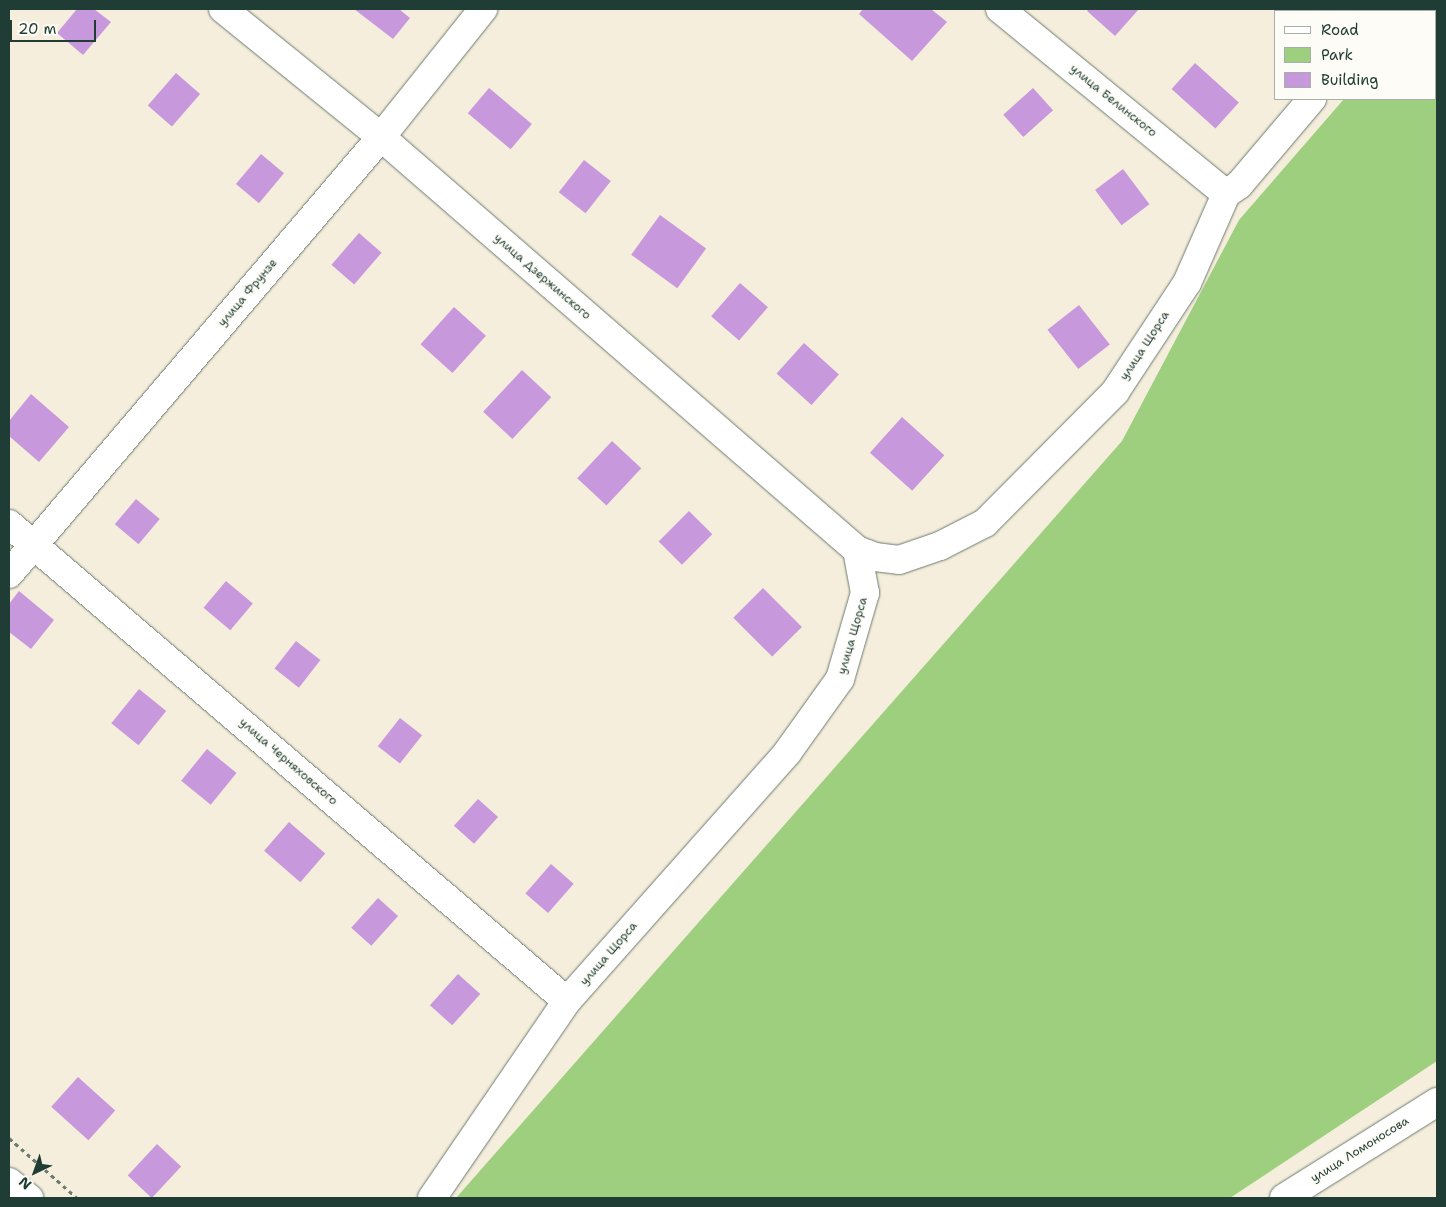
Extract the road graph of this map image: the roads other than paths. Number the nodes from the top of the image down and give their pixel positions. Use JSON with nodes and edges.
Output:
{"nodes":[{"id":1,"x":223,"y":9,"type":"edge"},
{"id":2,"x":483,"y":9,"type":"edge"},
{"id":3,"x":1000,"y":9,"type":"edge"},
{"id":4,"x":1311,"y":100,"type":"edge"},
{"id":5,"x":380,"y":137,"type":"junction"},
{"id":6,"x":1226,"y":194,"type":"junction"},
{"id":7,"x":9,"y":524,"type":"edge"},
{"id":8,"x":34,"y":545,"type":"junction"},
{"id":9,"x":857,"y":550,"type":"junction"},
{"id":10,"x":9,"y":574,"type":"edge"},
{"id":11,"x":568,"y":1001,"type":"junction"},
{"id":12,"x":1437,"y":1102,"type":"edge"},
{"id":13,"x":9,"y":1182,"type":"edge"},
{"id":14,"x":1317,"y":1190,"type":"edge"},
{"id":15,"x":28,"y":1198,"type":"edge"},
{"id":16,"x":432,"y":1198,"type":"edge"},
{"id":17,"x":1284,"y":1198,"type":"edge"}],
"edges":[{"from":1,"to":5,"type":"street","name":"улица Дзержинского"},
{"from":2,"to":5,"type":"street","name":"улица Фрунзе"},
{"from":3,"to":6,"type":"street","name":"улица Белинского"},
{"from":4,"to":6,"type":"street","name":"улица Щорса"},
{"from":5,"to":8,"type":"street","name":"улица Фрунзе"},
{"from":5,"to":9,"type":"street","name":"улица Дзержинского"},
{"from":6,"to":9,"type":"street","name":"улица Щорса"},
{"from":7,"to":8,"type":"street","name":"улица Черняховского"},
{"from":8,"to":10,"type":"street","name":"улица Фрунзе"},
{"from":8,"to":11,"type":"street","name":"улица Черняховского"},
{"from":9,"to":11,"type":"street","name":"улица Щорса"},
{"from":11,"to":16,"type":"street","name":"улица Щорса"},
{"from":12,"to":14,"type":"street","name":"улица Ломоносова"},
{"from":13,"to":15,"type":"street"},
{"from":14,"to":17,"type":"street","name":"улица Ломоносова"}]}
